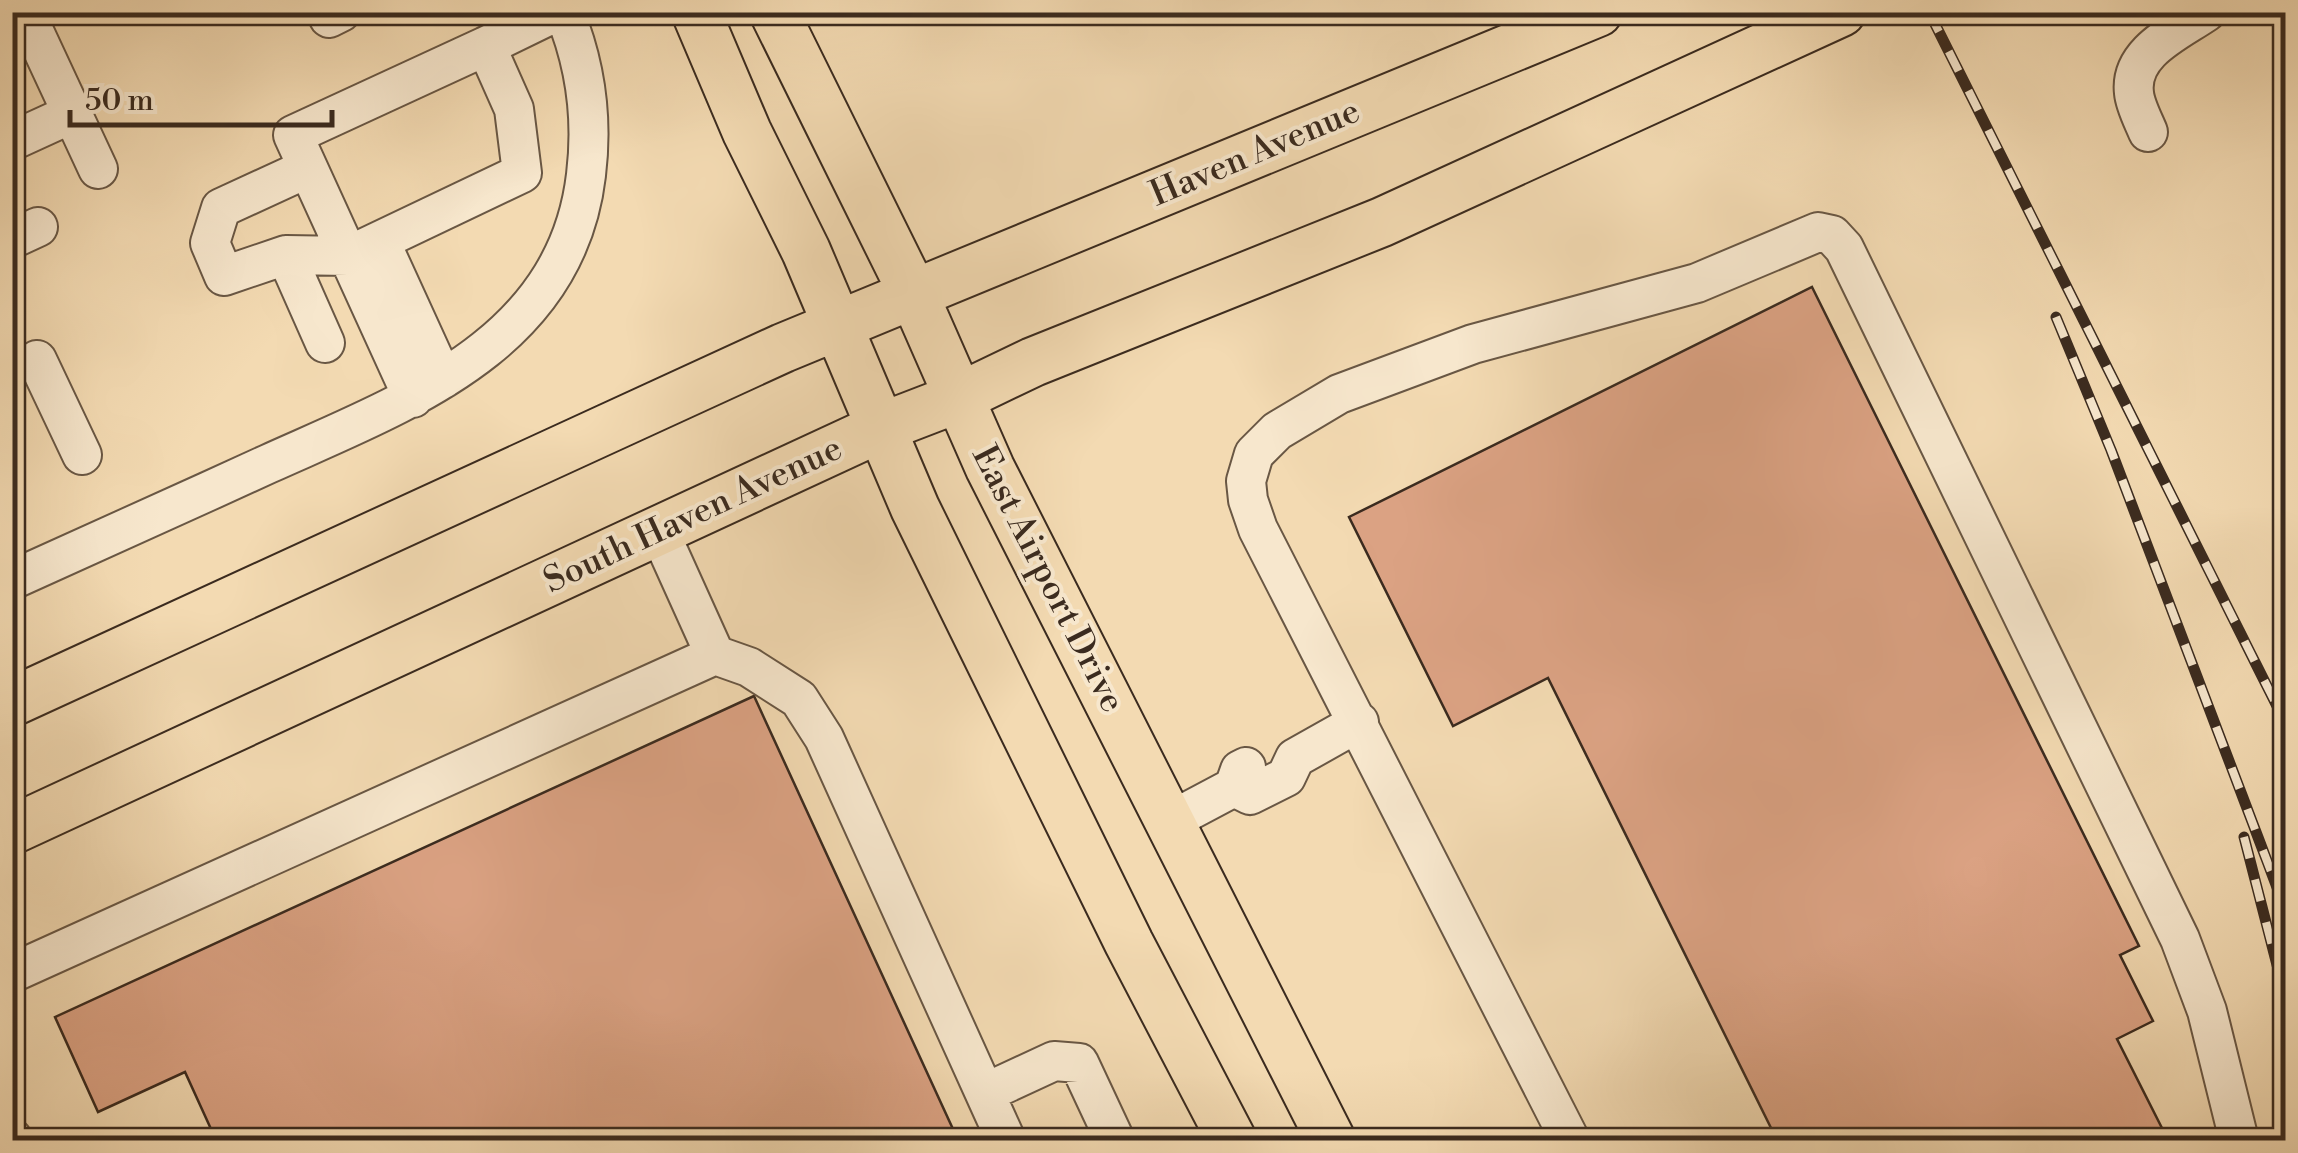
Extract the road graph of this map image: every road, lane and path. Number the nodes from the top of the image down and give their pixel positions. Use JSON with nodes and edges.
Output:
{"nodes":[{"id":1,"x":25,"y":12,"type":"edge"},
{"id":2,"x":326,"y":12,"type":"edge"},
{"id":3,"x":341,"y":12,"type":"edge"},
{"id":4,"x":556,"y":12,"type":"edge"},
{"id":5,"x":564,"y":12,"type":"edge"},
{"id":6,"x":696,"y":12,"type":"edge"},
{"id":7,"x":774,"y":12,"type":"edge"},
{"id":8,"x":1598,"y":12,"type":"edge"},
{"id":9,"x":1841,"y":12,"type":"edge"},
{"id":10,"x":2206,"y":12,"type":"edge"},
{"id":11,"x":486,"y":46,"type":"junction"},
{"id":12,"x":72,"y":114,"type":"junction"},
{"id":13,"x":2148,"y":132,"type":"dead end"},
{"id":14,"x":12,"y":142,"type":"edge"},
{"id":15,"x":300,"y":151,"type":"junction"},
{"id":16,"x":98,"y":169,"type":"dead end"},
{"id":17,"x":364,"y":248,"type":"junction"},
{"id":18,"x":286,"y":255,"type":"junction"},
{"id":19,"x":914,"y":295,"type":"junction"},
{"id":20,"x":838,"y":326,"type":"junction"},
{"id":21,"x":325,"y":343,"type":"dead end"},
{"id":22,"x":37,"y":360,"type":"dead end"},
{"id":23,"x":428,"y":388,"type":"junction"},
{"id":24,"x":958,"y":398,"type":"junction"},
{"id":25,"x":880,"y":428,"type":"junction"},
{"id":26,"x":82,"y":456,"type":"dead end"},
{"id":27,"x":659,"y":530,"type":"junction"},
{"id":28,"x":12,"y":580,"type":"edge"},
{"id":29,"x":715,"y":656,"type":"junction"},
{"id":30,"x":12,"y":702,"type":"edge"},
{"id":31,"x":1358,"y":722,"type":"junction"},
{"id":32,"x":1170,"y":821,"type":"junction"},
{"id":33,"x":12,"y":830,"type":"edge"},
{"id":34,"x":12,"y":973,"type":"edge"},
{"id":35,"x":985,"y":1093,"type":"junction"},
{"id":36,"x":1006,"y":1140,"type":"edge"},
{"id":37,"x":1115,"y":1140,"type":"edge"},
{"id":38,"x":1232,"y":1140,"type":"edge"},
{"id":39,"x":1332,"y":1140,"type":"edge"},
{"id":40,"x":1570,"y":1140,"type":"edge"},
{"id":41,"x":2239,"y":1140,"type":"edge"}],
"edges":[{"from":1,"to":12,"type":"lane"},
{"from":2,"to":3,"type":"lane"},
{"from":4,"to":11,"type":"lane"},
{"from":5,"to":23,"type":"lane"},
{"from":6,"to":20,"type":"main road"},
{"from":7,"to":19,"type":"main road","name":"East Airport Drive"},
{"from":8,"to":19,"type":"main road","name":"Haven Avenue"},
{"from":9,"to":24,"type":"main road","name":"South Haven Avenue"},
{"from":10,"to":13,"type":"lane"},
{"from":11,"to":15,"type":"lane"},
{"from":11,"to":17,"type":"lane"},
{"from":12,"to":14,"type":"lane"},
{"from":12,"to":16,"type":"lane"},
{"from":15,"to":17,"type":"lane"},
{"from":15,"to":18,"type":"lane"},
{"from":17,"to":18,"type":"lane"},
{"from":17,"to":23,"type":"lane"},
{"from":18,"to":21,"type":"lane"},
{"from":19,"to":20,"type":"main road"},
{"from":19,"to":24,"type":"main road","name":"East Airport Drive"},
{"from":20,"to":25,"type":"main road"},
{"from":20,"to":30,"type":"main road"},
{"from":22,"to":26,"type":"lane"},
{"from":23,"to":28,"type":"lane"},
{"from":24,"to":25,"type":"main road","name":"South Haven Avenue"},
{"from":24,"to":32,"type":"main road","name":"East Airport Drive"},
{"from":25,"to":27,"type":"main road","name":"South Haven Avenue"},
{"from":25,"to":38,"type":"main road"},
{"from":27,"to":29,"type":"lane"},
{"from":27,"to":33,"type":"main road","name":"South Haven Avenue"},
{"from":29,"to":34,"type":"lane"},
{"from":29,"to":35,"type":"lane"},
{"from":31,"to":32,"type":"lane"},
{"from":31,"to":40,"type":"lane"},
{"from":31,"to":41,"type":"lane"},
{"from":32,"to":39,"type":"main road","name":"East Airport Drive"},
{"from":35,"to":36,"type":"lane"},
{"from":35,"to":37,"type":"lane"}]}
